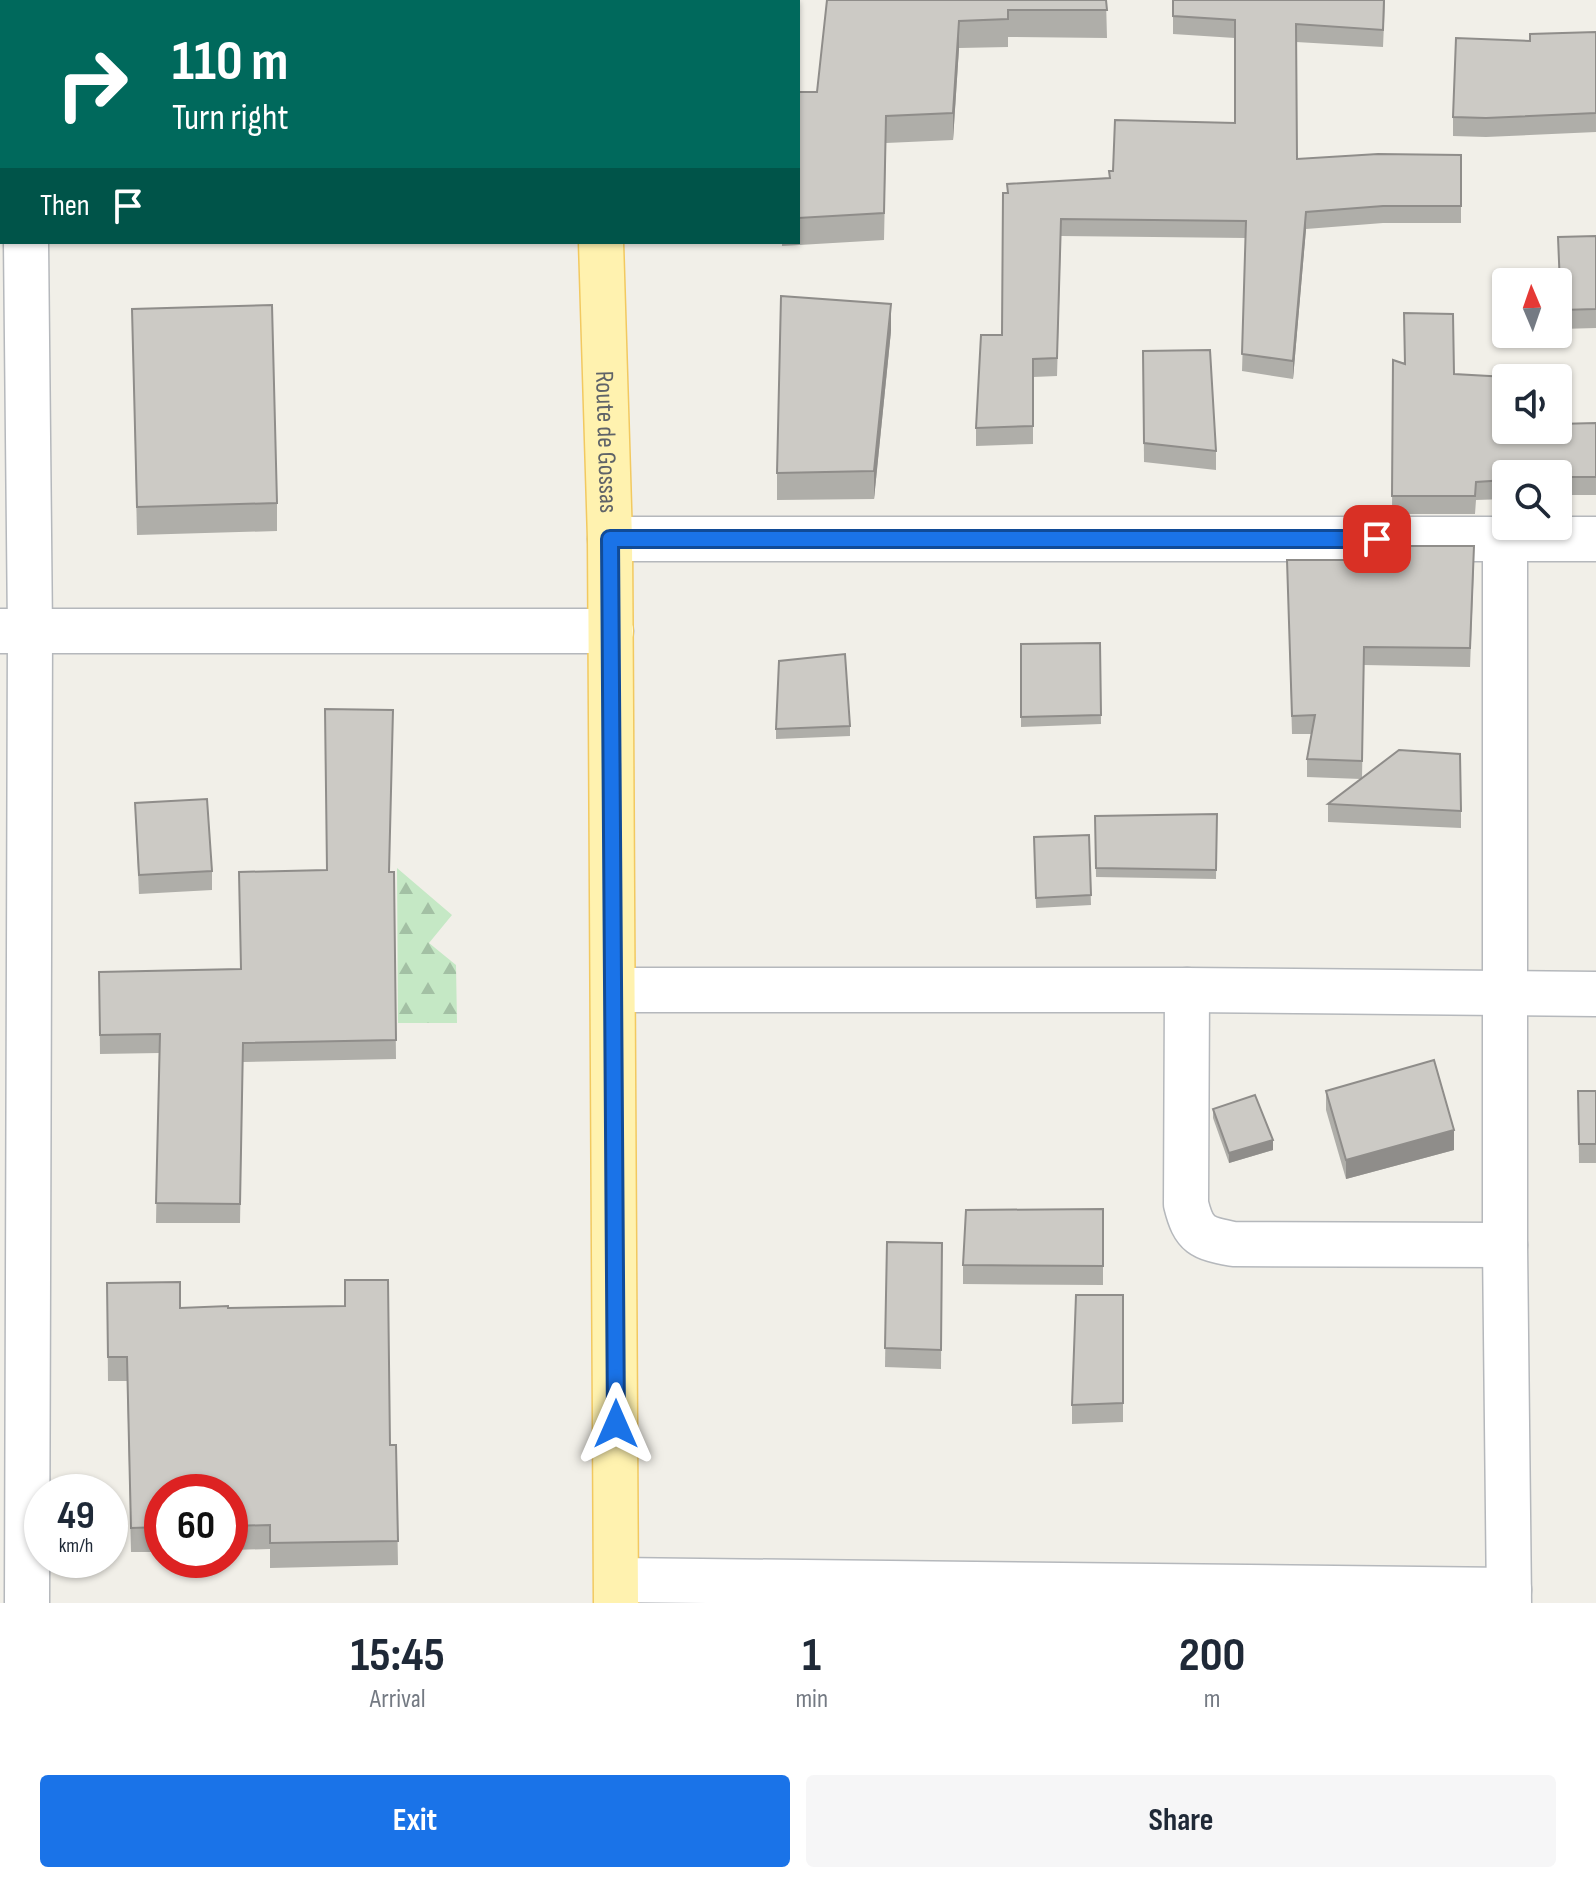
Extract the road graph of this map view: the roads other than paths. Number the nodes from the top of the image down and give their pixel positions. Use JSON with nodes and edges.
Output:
{"nodes":[{"id":1,"x":26,"y":244,"type":"edge"},
{"id":2,"x":601,"y":244,"type":"edge"},
{"id":3,"x":1492,"y":538,"type":"edge"},
{"id":4,"x":610,"y":539,"type":"junction"},
{"id":5,"x":1572,"y":539,"type":"edge"},
{"id":6,"x":1596,"y":539,"type":"edge"},
{"id":7,"x":1505,"y":540,"type":"edge"},
{"id":8,"x":15,"y":631,"type":"edge"},
{"id":9,"x":611,"y":631,"type":"junction"},
{"id":10,"x":614,"y":990,"type":"junction"},
{"id":11,"x":1187,"y":990,"type":"junction"},
{"id":12,"x":1506,"y":994,"type":"junction"},
{"id":13,"x":1596,"y":994,"type":"edge"},
{"id":14,"x":1505,"y":1245,"type":"junction"},
{"id":15,"x":616,"y":1591,"type":"edge"},
{"id":16,"x":1509,"y":1596,"type":"edge"},
{"id":17,"x":27,"y":1603,"type":"edge"}],
"edges":[{"from":1,"to":8,"type":"street"},
{"from":2,"to":4,"type":"main road","name":"Route de Gossas"},
{"from":3,"to":4,"type":"street"},
{"from":4,"to":9,"type":"main road","name":"Route de Gossas"},
{"from":5,"to":6,"type":"street"},
{"from":7,"to":12,"type":"street"},
{"from":8,"to":9,"type":"street"},
{"from":8,"to":17,"type":"street"},
{"from":9,"to":10,"type":"main road","name":"Route de Gossas"},
{"from":10,"to":11,"type":"street"},
{"from":10,"to":15,"type":"main road","name":"Route de Gossas"},
{"from":11,"to":12,"type":"street"},
{"from":11,"to":14,"type":"street"},
{"from":12,"to":13,"type":"street"},
{"from":12,"to":14,"type":"street"},
{"from":14,"to":16,"type":"street"},
{"from":15,"to":16,"type":"street"}]}
